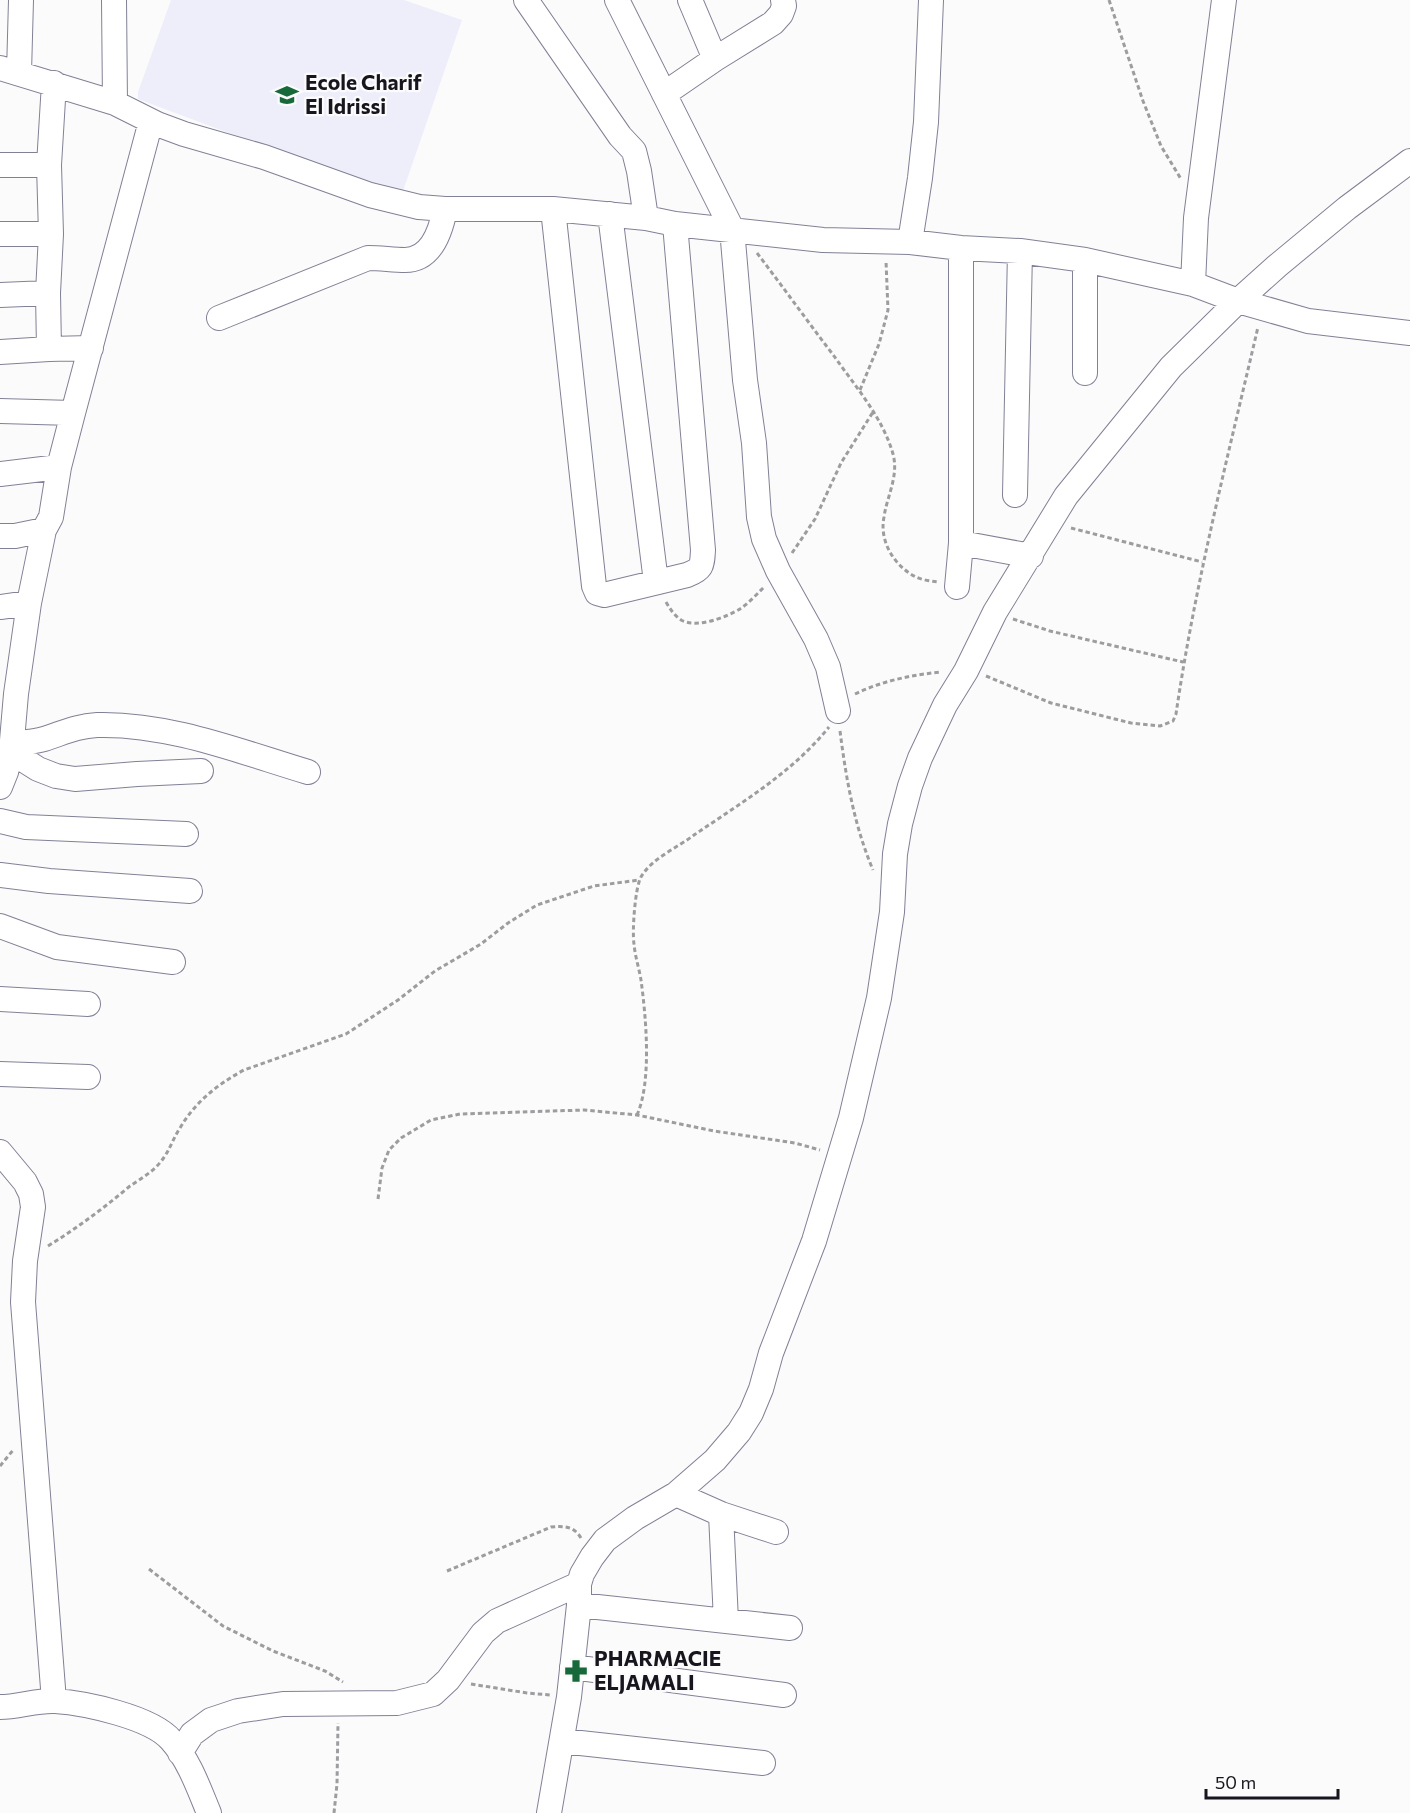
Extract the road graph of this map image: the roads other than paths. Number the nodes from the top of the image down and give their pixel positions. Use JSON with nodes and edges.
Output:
{"nodes":[{"id":1,"x":21,"y":0,"type":"edge"},
{"id":2,"x":114,"y":0,"type":"edge"},
{"id":3,"x":526,"y":0,"type":"edge"},
{"id":4,"x":617,"y":0,"type":"edge"},
{"id":5,"x":690,"y":0,"type":"edge"},
{"id":6,"x":783,"y":0,"type":"edge"},
{"id":7,"x":931,"y":0,"type":"edge"},
{"id":8,"x":1224,"y":0,"type":"edge"},
{"id":9,"x":715,"y":59,"type":"junction"},
{"id":10,"x":10,"y":71,"type":"edge"},
{"id":11,"x":54,"y":83,"type":"junction"},
{"id":12,"x":664,"y":94,"type":"junction"},
{"id":13,"x":115,"y":103,"type":"junction"},
{"id":14,"x":151,"y":121,"type":"junction"},
{"id":15,"x":1410,"y":161,"type":"edge"},
{"id":16,"x":0,"y":165,"type":"edge"},
{"id":17,"x":49,"y":165,"type":"junction"},
{"id":18,"x":445,"y":209,"type":"junction"},
{"id":19,"x":553,"y":209,"type":"junction"},
{"id":20,"x":610,"y":214,"type":"junction"},
{"id":21,"x":646,"y":218,"type":"junction"},
{"id":22,"x":675,"y":224,"type":"junction"},
{"id":23,"x":736,"y":230,"type":"junction"},
{"id":24,"x":0,"y":234,"type":"edge"},
{"id":25,"x":51,"y":234,"type":"junction"},
{"id":26,"x":910,"y":242,"type":"junction"},
{"id":27,"x":961,"y":248,"type":"junction"},
{"id":28,"x":1020,"y":251,"type":"junction"},
{"id":29,"x":1086,"y":260,"type":"junction"},
{"id":30,"x":1193,"y":284,"type":"junction"},
{"id":31,"x":48,"y":293,"type":"junction"},
{"id":32,"x":0,"y":294,"type":"edge"},
{"id":33,"x":1238,"y":301,"type":"junction"},
{"id":34,"x":219,"y":318,"type":"dead end"},
{"id":35,"x":1410,"y":333,"type":"edge"},
{"id":36,"x":91,"y":348,"type":"junction"},
{"id":37,"x":49,"y":349,"type":"junction"},
{"id":38,"x":0,"y":352,"type":"edge"},
{"id":39,"x":1085,"y":373,"type":"dead end"},
{"id":40,"x":0,"y":411,"type":"edge"},
{"id":41,"x":73,"y":413,"type":"junction"},
{"id":42,"x":59,"y":467,"type":"junction"},
{"id":43,"x":0,"y":474,"type":"edge"},
{"id":44,"x":1015,"y":495,"type":"dead end"},
{"id":45,"x":44,"y":530,"type":"junction"},
{"id":46,"x":0,"y":536,"type":"edge"},
{"id":47,"x":961,"y":543,"type":"junction"},
{"id":48,"x":1031,"y":556,"type":"junction"},
{"id":49,"x":656,"y":582,"type":"junction"},
{"id":50,"x":957,"y":587,"type":"road end"},
{"id":51,"x":29,"y":603,"type":"junction"},
{"id":52,"x":0,"y":607,"type":"edge"},
{"id":53,"x":838,"y":711,"type":"road end"},
{"id":54,"x":12,"y":748,"type":"junction"},
{"id":55,"x":201,"y":771,"type":"dead end"},
{"id":56,"x":308,"y":772,"type":"dead end"},
{"id":57,"x":0,"y":787,"type":"edge"},
{"id":58,"x":0,"y":821,"type":"edge"},
{"id":59,"x":186,"y":834,"type":"dead end"},
{"id":60,"x":0,"y":875,"type":"edge"},
{"id":61,"x":190,"y":891,"type":"dead end"},
{"id":62,"x":0,"y":926,"type":"edge"},
{"id":63,"x":173,"y":962,"type":"dead end"},
{"id":64,"x":0,"y":999,"type":"edge"},
{"id":65,"x":88,"y":1004,"type":"dead end"},
{"id":66,"x":0,"y":1074,"type":"edge"},
{"id":67,"x":88,"y":1077,"type":"dead end"},
{"id":68,"x":0,"y":1152,"type":"edge"},
{"id":69,"x":676,"y":1494,"type":"junction"},
{"id":70,"x":721,"y":1514,"type":"junction"},
{"id":71,"x":776,"y":1532,"type":"dead end"},
{"id":72,"x":579,"y":1594,"type":"junction"},
{"id":73,"x":726,"y":1621,"type":"junction"},
{"id":74,"x":790,"y":1628,"type":"dead end"},
{"id":75,"x":572,"y":1667,"type":"junction"},
{"id":76,"x":784,"y":1695,"type":"dead end"},
{"id":77,"x":54,"y":1701,"type":"junction"},
{"id":78,"x":0,"y":1707,"type":"edge"},
{"id":79,"x":562,"y":1741,"type":"junction"},
{"id":80,"x":180,"y":1753,"type":"junction"},
{"id":81,"x":763,"y":1763,"type":"dead end"},
{"id":82,"x":209,"y":1813,"type":"edge"},
{"id":83,"x":549,"y":1813,"type":"edge"}],
"edges":[{"from":1,"to":10,"type":"street"},
{"from":2,"to":13,"type":"street"},
{"from":3,"to":21,"type":"street"},
{"from":4,"to":12,"type":"street"},
{"from":5,"to":9,"type":"street"},
{"from":6,"to":9,"type":"street"},
{"from":7,"to":26,"type":"street"},
{"from":8,"to":30,"type":"street"},
{"from":9,"to":12,"type":"street"},
{"from":10,"to":11,"type":"street"},
{"from":11,"to":13,"type":"street"},
{"from":11,"to":17,"type":"street"},
{"from":12,"to":23,"type":"street"},
{"from":13,"to":14,"type":"street"},
{"from":14,"to":18,"type":"street"},
{"from":14,"to":36,"type":"street"},
{"from":15,"to":33,"type":"street"},
{"from":16,"to":17,"type":"street"},
{"from":17,"to":25,"type":"street"},
{"from":18,"to":19,"type":"street"},
{"from":18,"to":34,"type":"street"},
{"from":19,"to":20,"type":"street"},
{"from":19,"to":49,"type":"street"},
{"from":20,"to":21,"type":"street"},
{"from":20,"to":49,"type":"street"},
{"from":21,"to":22,"type":"street"},
{"from":22,"to":23,"type":"street"},
{"from":22,"to":49,"type":"street"},
{"from":23,"to":26,"type":"street"},
{"from":23,"to":53,"type":"street"},
{"from":24,"to":25,"type":"street"},
{"from":25,"to":31,"type":"street"},
{"from":26,"to":27,"type":"street"},
{"from":27,"to":28,"type":"street"},
{"from":27,"to":47,"type":"street"},
{"from":28,"to":29,"type":"street"},
{"from":28,"to":44,"type":"street"},
{"from":29,"to":30,"type":"street"},
{"from":29,"to":39,"type":"street"},
{"from":30,"to":33,"type":"street"},
{"from":31,"to":32,"type":"street"},
{"from":31,"to":37,"type":"street"},
{"from":33,"to":35,"type":"street"},
{"from":33,"to":48,"type":"street"},
{"from":36,"to":37,"type":"street"},
{"from":36,"to":41,"type":"street"},
{"from":37,"to":38,"type":"street"},
{"from":40,"to":41,"type":"street"},
{"from":41,"to":42,"type":"street"},
{"from":42,"to":43,"type":"street"},
{"from":42,"to":45,"type":"street"},
{"from":45,"to":46,"type":"street"},
{"from":45,"to":51,"type":"street"},
{"from":47,"to":48,"type":"street"},
{"from":47,"to":50,"type":"street"},
{"from":48,"to":69,"type":"street"},
{"from":51,"to":52,"type":"street"},
{"from":51,"to":54,"type":"street"},
{"from":54,"to":55,"type":"street"},
{"from":54,"to":56,"type":"street"},
{"from":54,"to":57,"type":"street"},
{"from":58,"to":59,"type":"street"},
{"from":60,"to":61,"type":"street"},
{"from":62,"to":63,"type":"street"},
{"from":64,"to":65,"type":"street"},
{"from":66,"to":67,"type":"street"},
{"from":68,"to":77,"type":"street"},
{"from":69,"to":70,"type":"street"},
{"from":69,"to":72,"type":"street"},
{"from":70,"to":71,"type":"street"},
{"from":70,"to":73,"type":"street"},
{"from":72,"to":73,"type":"street"},
{"from":72,"to":75,"type":"street"},
{"from":72,"to":80,"type":"street"},
{"from":73,"to":74,"type":"street"},
{"from":75,"to":76,"type":"street"},
{"from":75,"to":79,"type":"street"},
{"from":77,"to":78,"type":"street"},
{"from":77,"to":80,"type":"street"},
{"from":79,"to":81,"type":"street"},
{"from":79,"to":83,"type":"street"},
{"from":80,"to":82,"type":"street"}]}
